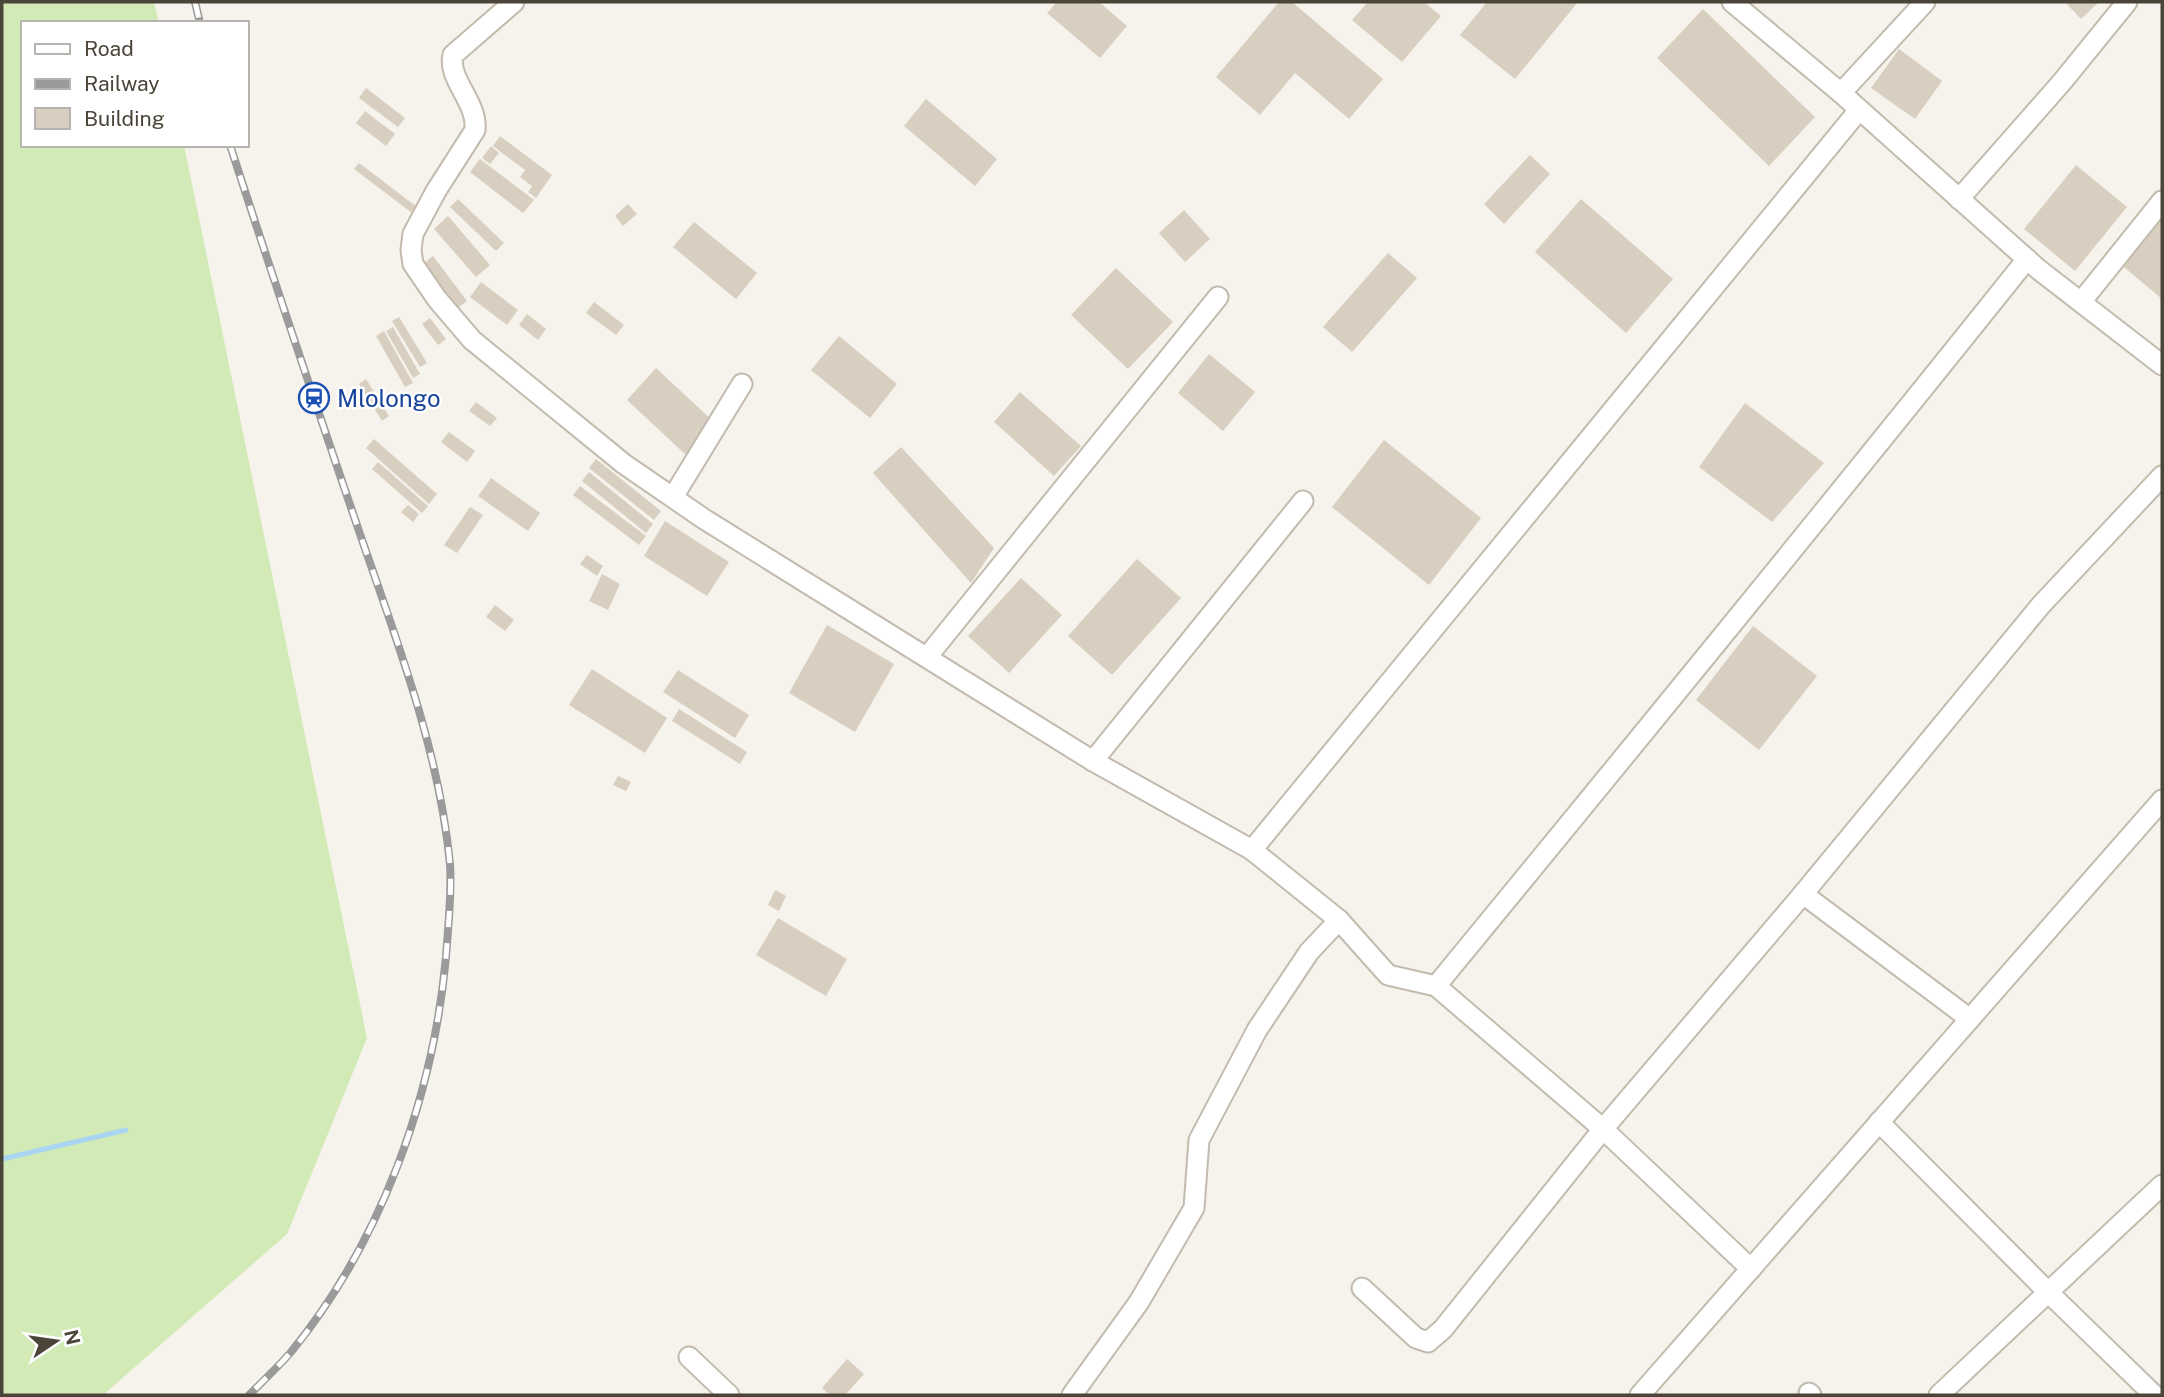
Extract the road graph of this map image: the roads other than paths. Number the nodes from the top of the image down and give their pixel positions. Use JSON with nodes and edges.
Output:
{"nodes":[{"id":1,"x":513,"y":2,"type":"edge"},
{"id":2,"x":1732,"y":2,"type":"edge"},
{"id":3,"x":1925,"y":2,"type":"edge"},
{"id":4,"x":2127,"y":2,"type":"edge"},
{"id":5,"x":1840,"y":93,"type":"junction"},
{"id":6,"x":1859,"y":110,"type":"junction"},
{"id":7,"x":1959,"y":199,"type":"junction"},
{"id":8,"x":2162,"y":201,"type":"edge"},
{"id":9,"x":2027,"y":259,"type":"junction"},
{"id":10,"x":1217,"y":297,"type":"dead end"},
{"id":11,"x":2081,"y":302,"type":"junction"},
{"id":12,"x":2162,"y":365,"type":"edge"},
{"id":13,"x":742,"y":384,"type":"dead end"},
{"id":14,"x":2162,"y":476,"type":"edge"},
{"id":15,"x":673,"y":498,"type":"junction"},
{"id":16,"x":1303,"y":501,"type":"dead end"},
{"id":17,"x":927,"y":657,"type":"junction"},
{"id":18,"x":1093,"y":761,"type":"junction"},
{"id":19,"x":2162,"y":800,"type":"edge"},
{"id":20,"x":1252,"y":850,"type":"junction"},
{"id":21,"x":1803,"y":894,"type":"junction"},
{"id":22,"x":1339,"y":920,"type":"junction"},
{"id":23,"x":1436,"y":986,"type":"junction"},
{"id":24,"x":1970,"y":1019,"type":"junction"},
{"id":25,"x":1880,"y":1122,"type":"junction"},
{"id":26,"x":1603,"y":1129,"type":"junction"},
{"id":27,"x":2162,"y":1185,"type":"edge"},
{"id":28,"x":1751,"y":1269,"type":"junction"},
{"id":29,"x":1362,"y":1287,"type":"dead end"},
{"id":30,"x":2048,"y":1292,"type":"junction"},
{"id":31,"x":689,"y":1357,"type":"dead end"},
{"id":32,"x":729,"y":1395,"type":"edge"},
{"id":33,"x":1072,"y":1395,"type":"edge"},
{"id":34,"x":1640,"y":1395,"type":"edge"},
{"id":35,"x":1939,"y":1395,"type":"edge"},
{"id":36,"x":2154,"y":1395,"type":"edge"}],
"edges":[{"from":1,"to":15,"type":"street"},
{"from":2,"to":5,"type":"street"},
{"from":3,"to":5,"type":"street"},
{"from":4,"to":7,"type":"street"},
{"from":5,"to":6,"type":"street"},
{"from":6,"to":7,"type":"street"},
{"from":6,"to":20,"type":"street"},
{"from":7,"to":9,"type":"street"},
{"from":8,"to":11,"type":"street"},
{"from":9,"to":11,"type":"street"},
{"from":9,"to":23,"type":"street"},
{"from":10,"to":17,"type":"street"},
{"from":11,"to":12,"type":"street"},
{"from":13,"to":15,"type":"street"},
{"from":14,"to":21,"type":"street"},
{"from":15,"to":17,"type":"street"},
{"from":16,"to":18,"type":"street"},
{"from":17,"to":18,"type":"street"},
{"from":18,"to":20,"type":"street"},
{"from":19,"to":24,"type":"street"},
{"from":20,"to":22,"type":"street"},
{"from":21,"to":24,"type":"street"},
{"from":21,"to":26,"type":"street"},
{"from":22,"to":23,"type":"street"},
{"from":22,"to":33,"type":"street"},
{"from":23,"to":26,"type":"street"},
{"from":24,"to":25,"type":"street"},
{"from":25,"to":28,"type":"street"},
{"from":25,"to":30,"type":"street"},
{"from":26,"to":28,"type":"street"},
{"from":26,"to":29,"type":"street"},
{"from":27,"to":30,"type":"street"},
{"from":28,"to":34,"type":"street"},
{"from":30,"to":35,"type":"street"},
{"from":30,"to":36,"type":"street"},
{"from":31,"to":32,"type":"street"}]}
